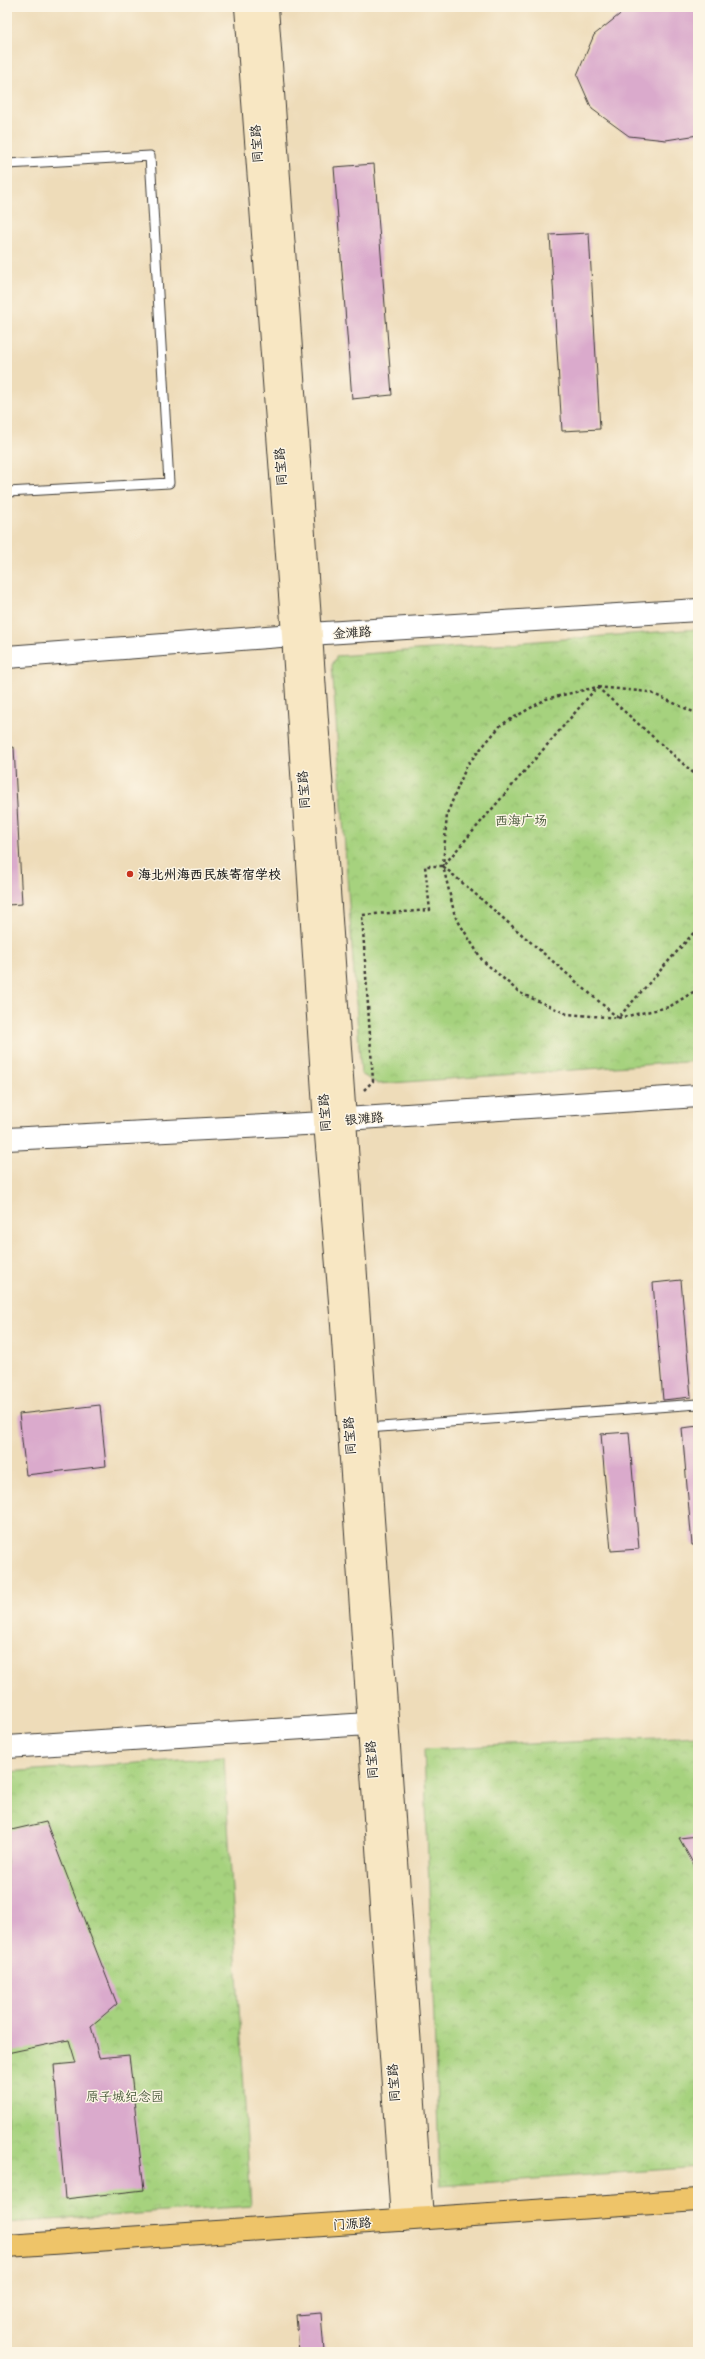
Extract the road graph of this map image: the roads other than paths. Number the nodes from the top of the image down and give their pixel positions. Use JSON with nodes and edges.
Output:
{"nodes":[{"id":1,"x":246,"y":7,"type":"edge"},
{"id":2,"x":267,"y":7,"type":"edge"},
{"id":3,"x":7,"y":164,"type":"edge"},
{"id":4,"x":7,"y":492,"type":"edge"},
{"id":5,"x":698,"y":610,"type":"edge"},
{"id":6,"x":302,"y":635,"type":"junction"},
{"id":7,"x":7,"y":656,"type":"edge"},
{"id":8,"x":698,"y":1096,"type":"edge"},
{"id":9,"x":335,"y":1121,"type":"junction"},
{"id":10,"x":7,"y":1138,"type":"edge"},
{"id":11,"x":698,"y":1404,"type":"edge"},
{"id":12,"x":367,"y":1428,"type":"junction"},
{"id":13,"x":378,"y":1722,"type":"junction"},
{"id":14,"x":7,"y":1747,"type":"edge"},
{"id":15,"x":698,"y":2200,"type":"edge"},
{"id":16,"x":412,"y":2219,"type":"junction"},
{"id":17,"x":7,"y":2246,"type":"edge"}],
"edges":[{"from":1,"to":6,"type":"main road","name":"同宝路"},
{"from":2,"to":6,"type":"main road","name":"同宝路"},
{"from":3,"to":4,"type":"lane"},
{"from":5,"to":6,"type":"street","name":"金滩路"},
{"from":6,"to":7,"type":"street","name":"金滩路"},
{"from":6,"to":9,"type":"main road","name":"同宝路"},
{"from":8,"to":9,"type":"street","name":"银滩路"},
{"from":9,"to":10,"type":"street","name":"银滩路"},
{"from":9,"to":12,"type":"main road","name":"同宝路"},
{"from":9,"to":13,"type":"main road","name":"同宝路"},
{"from":11,"to":12,"type":"lane"},
{"from":12,"to":13,"type":"main road","name":"同宝路"},
{"from":13,"to":14,"type":"street"},
{"from":13,"to":16,"type":"main road","name":"同宝路"},
{"from":15,"to":16,"type":"main road","name":"门源路"},
{"from":16,"to":17,"type":"main road","name":"门源路"}]}
